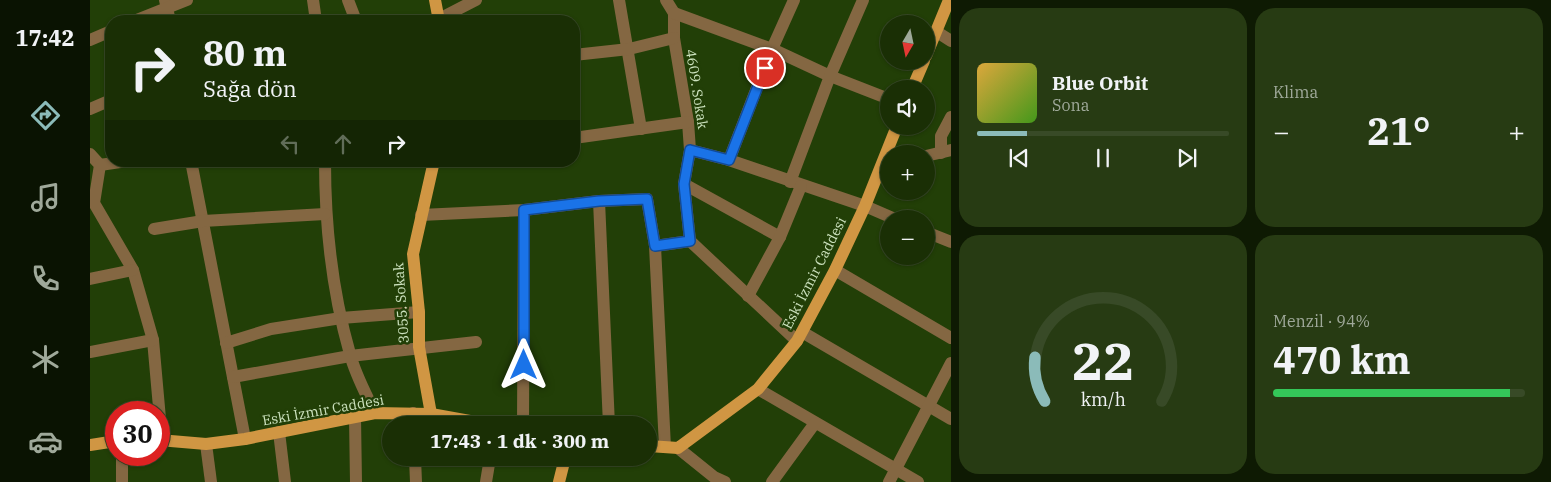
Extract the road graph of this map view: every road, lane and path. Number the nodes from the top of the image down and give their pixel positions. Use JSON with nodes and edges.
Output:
{"nodes":[{"id":1,"x":186,"y":0,"type":"edge"},
{"id":2,"x":314,"y":0,"type":"edge"},
{"id":3,"x":348,"y":0,"type":"edge"},
{"id":4,"x":435,"y":0,"type":"edge"},
{"id":5,"x":476,"y":0,"type":"edge"},
{"id":6,"x":619,"y":0,"type":"edge"},
{"id":7,"x":666,"y":0,"type":"edge"},
{"id":8,"x":794,"y":0,"type":"edge"},
{"id":9,"x":862,"y":0,"type":"edge"},
{"id":10,"x":949,"y":0,"type":"edge"},
{"id":11,"x":166,"y":4,"type":"edge"},
{"id":12,"x":674,"y":13,"type":"junction"},
{"id":13,"x":145,"y":15,"type":"edge"},
{"id":14,"x":315,"y":15,"type":"edge"},
{"id":15,"x":354,"y":15,"type":"edge"},
{"id":16,"x":438,"y":15,"type":"edge"},
{"id":17,"x":448,"y":15,"type":"edge"},
{"id":18,"x":936,"y":32,"type":"joint"},
{"id":19,"x":105,"y":34,"type":"edge"},
{"id":20,"x":674,"y":38,"type":"junction"},
{"id":21,"x":90,"y":40,"type":"edge"},
{"id":22,"x":951,"y":41,"type":"edge"},
{"id":23,"x":629,"y":49,"type":"junction"},
{"id":24,"x":772,"y":49,"type":"junction"},
{"id":25,"x":580,"y":54,"type":"edge"},
{"id":26,"x":830,"y":76,"type":"junction"},
{"id":27,"x":880,"y":95,"type":"edge"},
{"id":28,"x":105,"y":103,"type":"edge"},
{"id":29,"x":90,"y":109,"type":"edge"},
{"id":30,"x":951,"y":117,"type":"edge"},
{"id":31,"x":688,"y":122,"type":"junction"},
{"id":32,"x":641,"y":129,"type":"junction"},
{"id":33,"x":580,"y":137,"type":"edge"},
{"id":34,"x":690,"y":150,"type":"junction"},
{"id":35,"x":946,"y":152,"type":"edge"},
{"id":36,"x":90,"y":154,"type":"edge"},
{"id":37,"x":729,"y":160,"type":"junction"},
{"id":38,"x":105,"y":164,"type":"edge"},
{"id":39,"x":100,"y":165,"type":"junction"},
{"id":40,"x":192,"y":167,"type":"edge"},
{"id":41,"x":325,"y":167,"type":"edge"},
{"id":42,"x":433,"y":167,"type":"edge"},
{"id":43,"x":880,"y":176,"type":"edge"},
{"id":44,"x":684,"y":184,"type":"junction"},
{"id":45,"x":796,"y":184,"type":"junction"},
{"id":46,"x":599,"y":201,"type":"junction"},
{"id":47,"x":92,"y":204,"type":"edge"},
{"id":48,"x":865,"y":206,"type":"junction"},
{"id":49,"x":524,"y":210,"type":"junction"},
{"id":50,"x":880,"y":212,"type":"edge"},
{"id":51,"x":325,"y":214,"type":"junction"},
{"id":52,"x":421,"y":215,"type":"junction"},
{"id":53,"x":203,"y":221,"type":"junction"},
{"id":54,"x":154,"y":229,"type":"dead end"},
{"id":55,"x":935,"y":236,"type":"edge"},
{"id":56,"x":780,"y":237,"type":"junction"},
{"id":57,"x":690,"y":241,"type":"junction"},
{"id":58,"x":951,"y":242,"type":"edge"},
{"id":59,"x":655,"y":246,"type":"junction"},
{"id":60,"x":133,"y":270,"type":"junction"},
{"id":61,"x":835,"y":270,"type":"junction"},
{"id":62,"x":90,"y":279,"type":"edge"},
{"id":63,"x":748,"y":296,"type":"junction"},
{"id":64,"x":419,"y":312,"type":"junction"},
{"id":65,"x":341,"y":318,"type":"junction"},
{"id":66,"x":799,"y":336,"type":"junction"},
{"id":67,"x":951,"y":338,"type":"edge"},
{"id":68,"x":153,"y":340,"type":"junction"},
{"id":69,"x":226,"y":342,"type":"junction"},
{"id":70,"x":476,"y":342,"type":"dead end"},
{"id":71,"x":419,"y":347,"type":"junction"},
{"id":72,"x":90,"y":352,"type":"edge"},
{"id":73,"x":350,"y":356,"type":"junction"},
{"id":74,"x":951,"y":363,"type":"edge"},
{"id":75,"x":233,"y":377,"type":"junction"},
{"id":76,"x":758,"y":389,"type":"junction"},
{"id":77,"x":158,"y":401,"type":"edge"},
{"id":78,"x":929,"y":405,"type":"junction"},
{"id":79,"x":374,"y":413,"type":"junction"},
{"id":80,"x":431,"y":414,"type":"junction"},
{"id":81,"x":394,"y":416,"type":"edge"},
{"id":82,"x":424,"y":416,"type":"edge"},
{"id":83,"x":442,"y":416,"type":"edge"},
{"id":84,"x":524,"y":416,"type":"edge"},
{"id":85,"x":609,"y":416,"type":"edge"},
{"id":86,"x":355,"y":417,"type":"junction"},
{"id":87,"x":951,"y":419,"type":"edge"},
{"id":88,"x":815,"y":423,"type":"junction"},
{"id":89,"x":279,"y":432,"type":"junction"},
{"id":90,"x":245,"y":439,"type":"junction"},
{"id":91,"x":170,"y":441,"type":"edge"},
{"id":92,"x":105,"y":443,"type":"edge"},
{"id":93,"x":206,"y":444,"type":"junction"},
{"id":94,"x":90,"y":445,"type":"edge"},
{"id":95,"x":657,"y":446,"type":"edge"},
{"id":96,"x":665,"y":447,"type":"junction"},
{"id":97,"x":678,"y":448,"type":"junction"},
{"id":98,"x":122,"y":466,"type":"edge"},
{"id":99,"x":415,"y":466,"type":"edge"},
{"id":100,"x":489,"y":466,"type":"edge"},
{"id":101,"x":563,"y":466,"type":"edge"},
{"id":102,"x":898,"y":468,"type":"junction"},
{"id":103,"x":717,"y":480,"type":"edge"},
{"id":104,"x":122,"y":482,"type":"edge"},
{"id":105,"x":211,"y":482,"type":"edge"},
{"id":106,"x":284,"y":482,"type":"edge"},
{"id":107,"x":356,"y":482,"type":"edge"},
{"id":108,"x":416,"y":482,"type":"edge"},
{"id":109,"x":486,"y":482,"type":"edge"},
{"id":110,"x":559,"y":482,"type":"edge"},
{"id":111,"x":772,"y":482,"type":"edge"},
{"id":112,"x":889,"y":482,"type":"edge"},
{"id":113,"x":918,"y":482,"type":"edge"}],
"edges":[{"from":1,"to":11,"type":"street"},
{"from":2,"to":14,"type":"street"},
{"from":3,"to":15,"type":"street"},
{"from":4,"to":16,"type":"main road"},
{"from":5,"to":17,"type":"street"},
{"from":6,"to":23,"type":"street"},
{"from":7,"to":12,"type":"street"},
{"from":8,"to":24,"type":"street"},
{"from":9,"to":26,"type":"street"},
{"from":10,"to":18,"type":"main road"},
{"from":11,"to":13,"type":"street"},
{"from":12,"to":20,"type":"street","name":"4609. Sokak"},
{"from":12,"to":24,"type":"street"},
{"from":18,"to":22,"type":"street"},
{"from":19,"to":21,"type":"street"},
{"from":20,"to":23,"type":"street"},
{"from":20,"to":31,"type":"street","name":"4609. Sokak"},
{"from":23,"to":25,"type":"street"},
{"from":23,"to":32,"type":"street"},
{"from":24,"to":26,"type":"street"},
{"from":24,"to":37,"type":"street"},
{"from":26,"to":27,"type":"street"},
{"from":26,"to":45,"type":"street"},
{"from":28,"to":29,"type":"street"},
{"from":30,"to":35,"type":"street"},
{"from":31,"to":32,"type":"street"},
{"from":31,"to":34,"type":"street","name":"4609. Sokak"},
{"from":32,"to":33,"type":"street"},
{"from":34,"to":37,"type":"street"},
{"from":34,"to":44,"type":"street","name":"4609. Sokak"},
{"from":36,"to":39,"type":"street"},
{"from":37,"to":45,"type":"street"},
{"from":38,"to":39,"type":"street"},
{"from":39,"to":47,"type":"street"},
{"from":40,"to":53,"type":"street"},
{"from":41,"to":51,"type":"street"},
{"from":42,"to":52,"type":"main road","name":"3055. Sokak"},
{"from":43,"to":48,"type":"main road","name":"Eski İzmir Caddesi"},
{"from":44,"to":56,"type":"street"},
{"from":44,"to":57,"type":"street","name":"4609. Sokak"},
{"from":45,"to":48,"type":"street"},
{"from":45,"to":56,"type":"street"},
{"from":46,"to":49,"type":"street"},
{"from":46,"to":59,"type":"street"},
{"from":46,"to":85,"type":"street"},
{"from":47,"to":60,"type":"street"},
{"from":48,"to":50,"type":"street"},
{"from":48,"to":61,"type":"main road","name":"Eski İzmir Caddesi"},
{"from":49,"to":52,"type":"street"},
{"from":49,"to":84,"type":"street"},
{"from":51,"to":53,"type":"street"},
{"from":51,"to":65,"type":"street"},
{"from":52,"to":64,"type":"main road","name":"3055. Sokak"},
{"from":53,"to":54,"type":"street"},
{"from":53,"to":69,"type":"street"},
{"from":55,"to":58,"type":"street"},
{"from":56,"to":63,"type":"street"},
{"from":57,"to":59,"type":"street"},
{"from":57,"to":63,"type":"street"},
{"from":59,"to":96,"type":"street"},
{"from":60,"to":62,"type":"street"},
{"from":60,"to":68,"type":"street"},
{"from":61,"to":66,"type":"main road","name":"Eski İzmir Caddesi"},
{"from":61,"to":67,"type":"street"},
{"from":63,"to":66,"type":"street"},
{"from":64,"to":65,"type":"street"},
{"from":64,"to":71,"type":"main road","name":"3055. Sokak"},
{"from":65,"to":69,"type":"street"},
{"from":65,"to":73,"type":"street"},
{"from":66,"to":76,"type":"main road","name":"Eski İzmir Caddesi"},
{"from":66,"to":78,"type":"street"},
{"from":68,"to":72,"type":"street"},
{"from":68,"to":77,"type":"street"},
{"from":69,"to":75,"type":"street"},
{"from":70,"to":71,"type":"street"},
{"from":71,"to":73,"type":"street"},
{"from":71,"to":80,"type":"main road","name":"3055. Sokak"},
{"from":73,"to":75,"type":"street"},
{"from":73,"to":79,"type":"street"},
{"from":74,"to":78,"type":"street"},
{"from":75,"to":90,"type":"street"},
{"from":76,"to":88,"type":"street"},
{"from":76,"to":97,"type":"main road","name":"Eski İzmir Caddesi"},
{"from":78,"to":87,"type":"street"},
{"from":78,"to":102,"type":"street"},
{"from":79,"to":81,"type":"main road","name":"Eski İzmir Caddesi"},
{"from":79,"to":86,"type":"main road","name":"Eski İzmir Caddesi"},
{"from":80,"to":82,"type":"main road","name":"Eski İzmir Caddesi"},
{"from":80,"to":83,"type":"main road","name":"Eski İzmir Caddesi"},
{"from":86,"to":89,"type":"main road","name":"Eski İzmir Caddesi"},
{"from":86,"to":107,"type":"street"},
{"from":88,"to":102,"type":"street"},
{"from":88,"to":111,"type":"street"},
{"from":89,"to":90,"type":"main road","name":"Eski İzmir Caddesi"},
{"from":89,"to":106,"type":"street"},
{"from":90,"to":93,"type":"main road","name":"Eski İzmir Caddesi"},
{"from":91,"to":93,"type":"main road","name":"Eski İzmir Caddesi"},
{"from":92,"to":94,"type":"main road"},
{"from":93,"to":105,"type":"street"},
{"from":95,"to":96,"type":"main road"},
{"from":96,"to":97,"type":"main road"},
{"from":97,"to":103,"type":"street"},
{"from":98,"to":104,"type":"street"},
{"from":99,"to":108,"type":"street"},
{"from":100,"to":109,"type":"street"},
{"from":101,"to":110,"type":"main road"},
{"from":102,"to":112,"type":"street"},
{"from":102,"to":113,"type":"street"}]}
